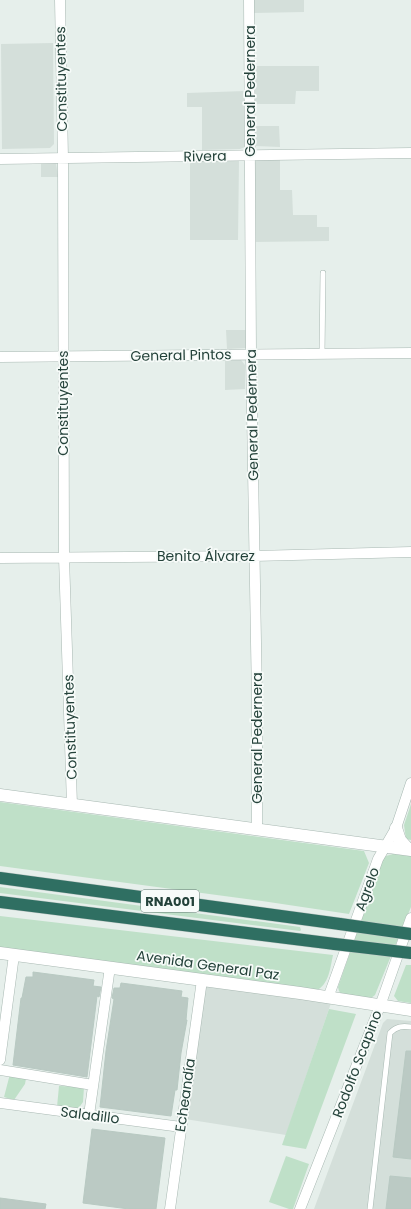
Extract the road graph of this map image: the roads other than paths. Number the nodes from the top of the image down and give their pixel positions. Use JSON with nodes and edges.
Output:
{"nodes":[{"id":1,"x":60,"y":0,"type":"edge"},
{"id":2,"x":249,"y":0,"type":"edge"},
{"id":3,"x":411,"y":153,"type":"edge"},
{"id":4,"x":251,"y":155,"type":"junction"},
{"id":5,"x":63,"y":158,"type":"junction"},
{"id":6,"x":0,"y":159,"type":"edge"},
{"id":7,"x":323,"y":274,"type":"dead end"},
{"id":8,"x":411,"y":353,"type":"edge"},
{"id":9,"x":251,"y":354,"type":"junction"},
{"id":10,"x":322,"y":354,"type":"junction"},
{"id":11,"x":62,"y":356,"type":"junction"},
{"id":12,"x":0,"y":357,"type":"edge"},
{"id":13,"x":411,"y":552,"type":"edge"},
{"id":14,"x":254,"y":556,"type":"junction"},
{"id":15,"x":64,"y":557,"type":"junction"},
{"id":16,"x":0,"y":558,"type":"edge"},
{"id":17,"x":411,"y":783,"type":"edge"},
{"id":18,"x":0,"y":795,"type":"edge"},
{"id":19,"x":72,"y":805,"type":"junction"},
{"id":20,"x":396,"y":828,"type":"junction"},
{"id":21,"x":257,"y":829,"type":"junction"},
{"id":22,"x":386,"y":846,"type":"junction"},
{"id":23,"x":410,"y":850,"type":"edge"},
{"id":24,"x":0,"y":878,"type":"edge"},
{"id":25,"x":0,"y":902,"type":"edge"},
{"id":26,"x":411,"y":918,"type":"edge"},
{"id":27,"x":411,"y":934,"type":"edge"},
{"id":28,"x":0,"y":953,"type":"edge"},
{"id":29,"x":411,"y":954,"type":"edge"},
{"id":30,"x":14,"y":955,"type":"junction"},
{"id":31,"x":110,"y":967,"type":"junction"},
{"id":32,"x":202,"y":980,"type":"junction"},
{"id":33,"x":328,"y":998,"type":"junction"},
{"id":34,"x":380,"y":1006,"type":"junction"},
{"id":35,"x":411,"y":1010,"type":"edge"},
{"id":36,"x":411,"y":1027,"type":"edge"},
{"id":37,"x":0,"y":1060,"type":"edge"},
{"id":38,"x":0,"y":1070,"type":"edge"},
{"id":39,"x":93,"y":1085,"type":"junction"},
{"id":40,"x":0,"y":1104,"type":"edge"},
{"id":41,"x":89,"y":1115,"type":"junction"},
{"id":42,"x":181,"y":1127,"type":"junction"},
{"id":43,"x":170,"y":1209,"type":"edge"},
{"id":44,"x":300,"y":1209,"type":"edge"},
{"id":45,"x":370,"y":1209,"type":"edge"}],
"edges":[{"from":1,"to":5,"type":"street","name":"Constituyentes"},
{"from":2,"to":4,"type":"street","name":"General Pedernera"},
{"from":3,"to":4,"type":"street","name":"Rivera"},
{"from":4,"to":5,"type":"street","name":"Rivera"},
{"from":4,"to":9,"type":"street","name":"General Pedernera"},
{"from":5,"to":6,"type":"street","name":"Rivera"},
{"from":5,"to":11,"type":"street","name":"Constituyentes"},
{"from":7,"to":10,"type":"lane"},
{"from":8,"to":10,"type":"street","name":"General Pintos"},
{"from":9,"to":10,"type":"street","name":"General Pintos"},
{"from":9,"to":11,"type":"street","name":"General Pintos"},
{"from":9,"to":14,"type":"street","name":"General Pedernera"},
{"from":11,"to":12,"type":"street","name":"General Pintos"},
{"from":11,"to":15,"type":"street","name":"Constituyentes"},
{"from":13,"to":14,"type":"street","name":"Benito Álvarez"},
{"from":14,"to":15,"type":"street","name":"Benito Álvarez"},
{"from":14,"to":21,"type":"street","name":"General Pedernera"},
{"from":15,"to":16,"type":"street","name":"Benito Álvarez"},
{"from":15,"to":19,"type":"street","name":"Constituyentes"},
{"from":17,"to":20,"type":"street","name":"Agrelo"},
{"from":18,"to":19,"type":"street"},
{"from":19,"to":21,"type":"street"},
{"from":20,"to":22,"type":"street","name":"Agrelo"},
{"from":20,"to":23,"type":"street"},
{"from":21,"to":22,"type":"street"},
{"from":22,"to":23,"type":"street"},
{"from":22,"to":33,"type":"street","name":"Agrelo"},
{"from":24,"to":27,"type":"highway","number":"RNA001","bridge":true},
{"from":25,"to":29,"type":"highway","number":"RNA001","bridge":true},
{"from":26,"to":34,"type":"street","name":"Rodolfo Scapino"},
{"from":28,"to":30,"type":"street","name":"Avenida General Paz"},
{"from":30,"to":31,"type":"street","name":"Avenida General Paz"},
{"from":30,"to":37,"type":"street"},
{"from":31,"to":32,"type":"street","name":"Avenida General Paz"},
{"from":31,"to":39,"type":"street"},
{"from":32,"to":33,"type":"street","name":"Avenida General Paz"},
{"from":32,"to":42,"type":"street","name":"Echeandía"},
{"from":33,"to":34,"type":"street","name":"Avenida General Paz"},
{"from":34,"to":35,"type":"street","name":"Avenida General Paz"},
{"from":34,"to":44,"type":"street","name":"Rodolfo Scapino"},
{"from":36,"to":45,"type":"lane"},
{"from":38,"to":39,"type":"street"},
{"from":39,"to":41,"type":"street"},
{"from":40,"to":41,"type":"street","name":"Saladillo"},
{"from":41,"to":42,"type":"street","name":"Saladillo"},
{"from":42,"to":43,"type":"street","name":"Echeandía"}]}
